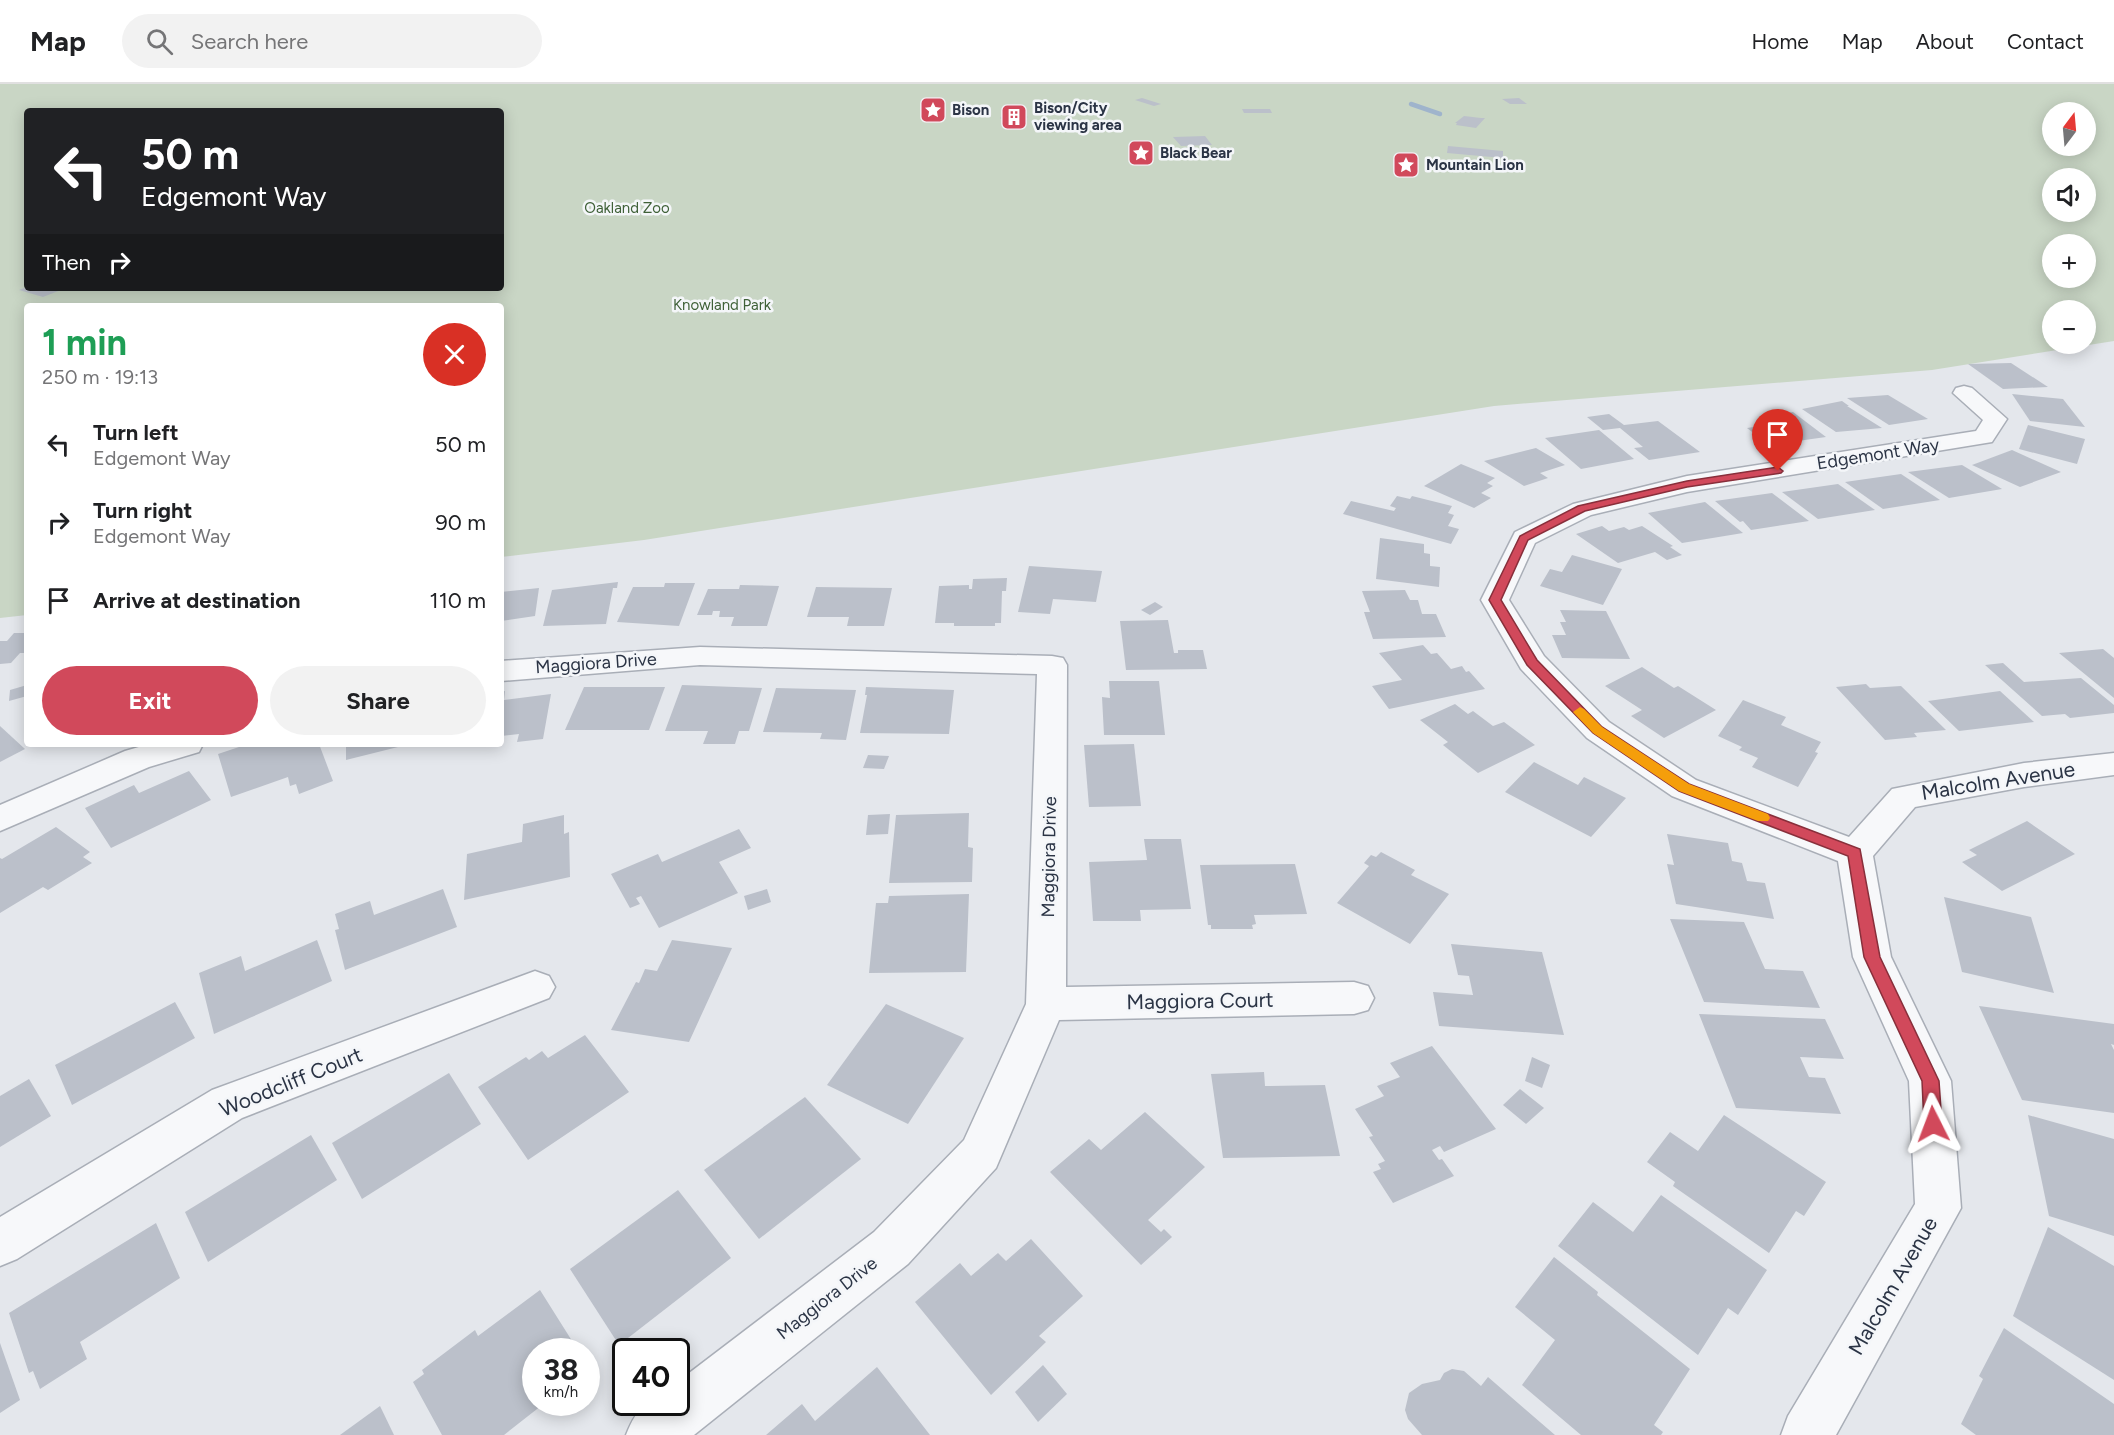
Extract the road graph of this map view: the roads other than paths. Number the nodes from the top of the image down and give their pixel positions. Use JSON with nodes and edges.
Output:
{"nodes":[{"id":1,"x":1964,"y":393,"type":"dead end"},
{"id":2,"x":504,"y":670,"type":"edge"},
{"id":3,"x":177,"y":747,"type":"edge"},
{"id":4,"x":2114,"y":764,"type":"edge"},
{"id":5,"x":0,"y":819,"type":"edge"},
{"id":6,"x":1855,"y":853,"type":"junction"},
{"id":7,"x":535,"y":987,"type":"dead end"},
{"id":8,"x":1354,"y":998,"type":"dead end"},
{"id":9,"x":1046,"y":1004,"type":"junction"},
{"id":10,"x":0,"y":1243,"type":"edge"},
{"id":11,"x":652,"y":1435,"type":"edge"},
{"id":12,"x":1807,"y":1435,"type":"edge"}],
"edges":[{"from":1,"to":6,"type":"street","name":"Edgemont Way"},
{"from":2,"to":9,"type":"street","name":"Maggiora Drive"},
{"from":3,"to":5,"type":"street"},
{"from":4,"to":6,"type":"street","name":"Malcolm Avenue"},
{"from":6,"to":12,"type":"street","name":"Malcolm Avenue"},
{"from":7,"to":10,"type":"street","name":"Woodcliff Court"},
{"from":8,"to":9,"type":"street","name":"Maggiora Court"},
{"from":9,"to":11,"type":"street","name":"Maggiora Drive"}]}
